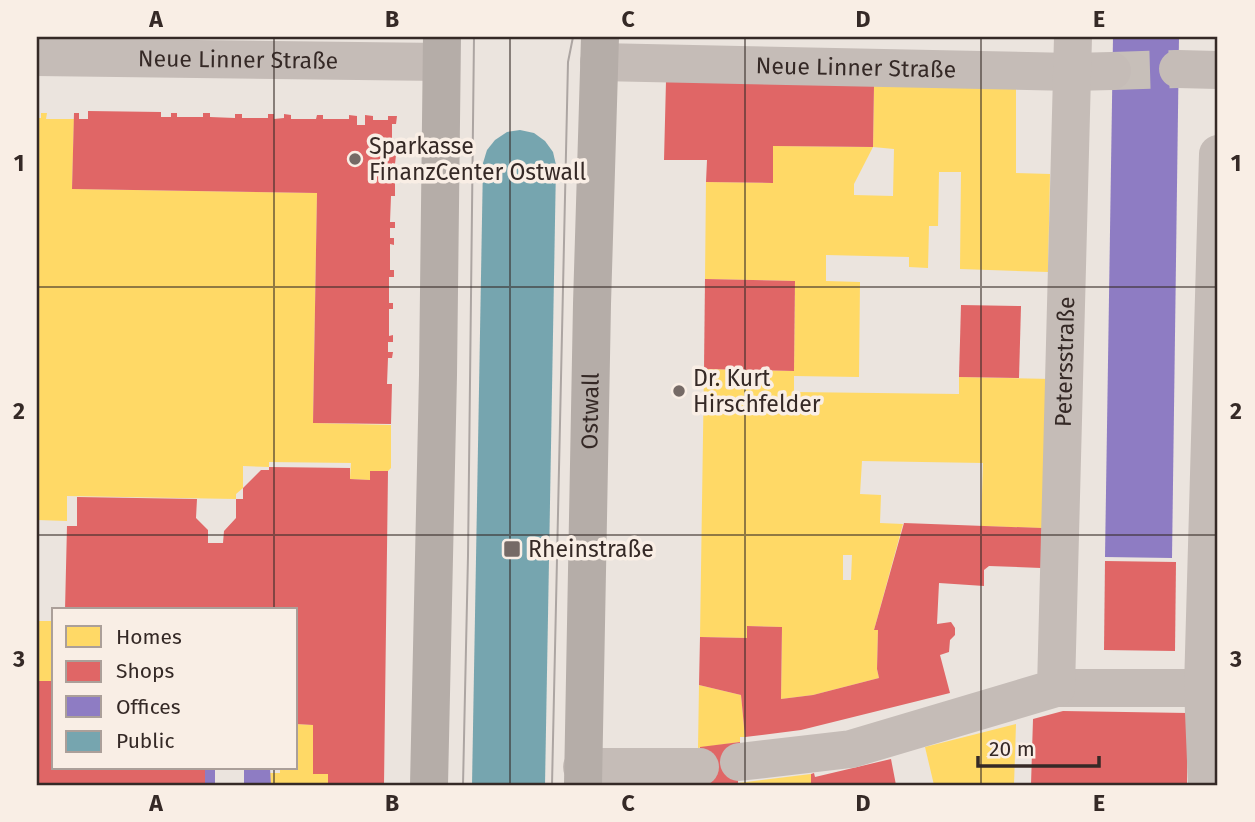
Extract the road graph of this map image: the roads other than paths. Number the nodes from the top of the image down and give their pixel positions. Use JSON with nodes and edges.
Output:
{"nodes":[{"id":1,"x":441,"y":49,"type":"edge"},
{"id":2,"x":600,"y":49,"type":"edge"},
{"id":3,"x":1072,"y":54,"type":"edge"},
{"id":4,"x":37,"y":57,"type":"edge"},
{"id":5,"x":1178,"y":69,"type":"tunnel mouth"},
{"id":6,"x":1112,"y":71,"type":"tunnel mouth"},
{"id":7,"x":1218,"y":71,"type":"edge"},
{"id":8,"x":1218,"y":154,"type":"edge"},
{"id":9,"x":1056,"y":688,"type":"junction"},
{"id":10,"x":1211,"y":692,"type":"edge"},
{"id":11,"x":739,"y":762,"type":"dead end"},
{"id":12,"x":700,"y":767,"type":"dead end"},
{"id":13,"x":582,"y":776,"type":"edge"},
{"id":14,"x":429,"y":785,"type":"edge"},
{"id":15,"x":1207,"y":785,"type":"edge"}],
"edges":[{"from":1,"to":4,"type":"street","name":"Neue Linner Straße"},
{"from":1,"to":14,"type":"street"},
{"from":2,"to":3,"type":"street","name":"Neue Linner Straße"},
{"from":2,"to":13,"type":"street","name":"Ostwall"},
{"from":3,"to":6,"type":"street","name":"Neue Linner Straße"},
{"from":3,"to":9,"type":"street","name":"Petersstraße"},
{"from":5,"to":7,"type":"street"},
{"from":8,"to":10,"type":"street"},
{"from":9,"to":10,"type":"street"},
{"from":9,"to":11,"type":"street"},
{"from":10,"to":15,"type":"street"},
{"from":12,"to":13,"type":"street"}]}
